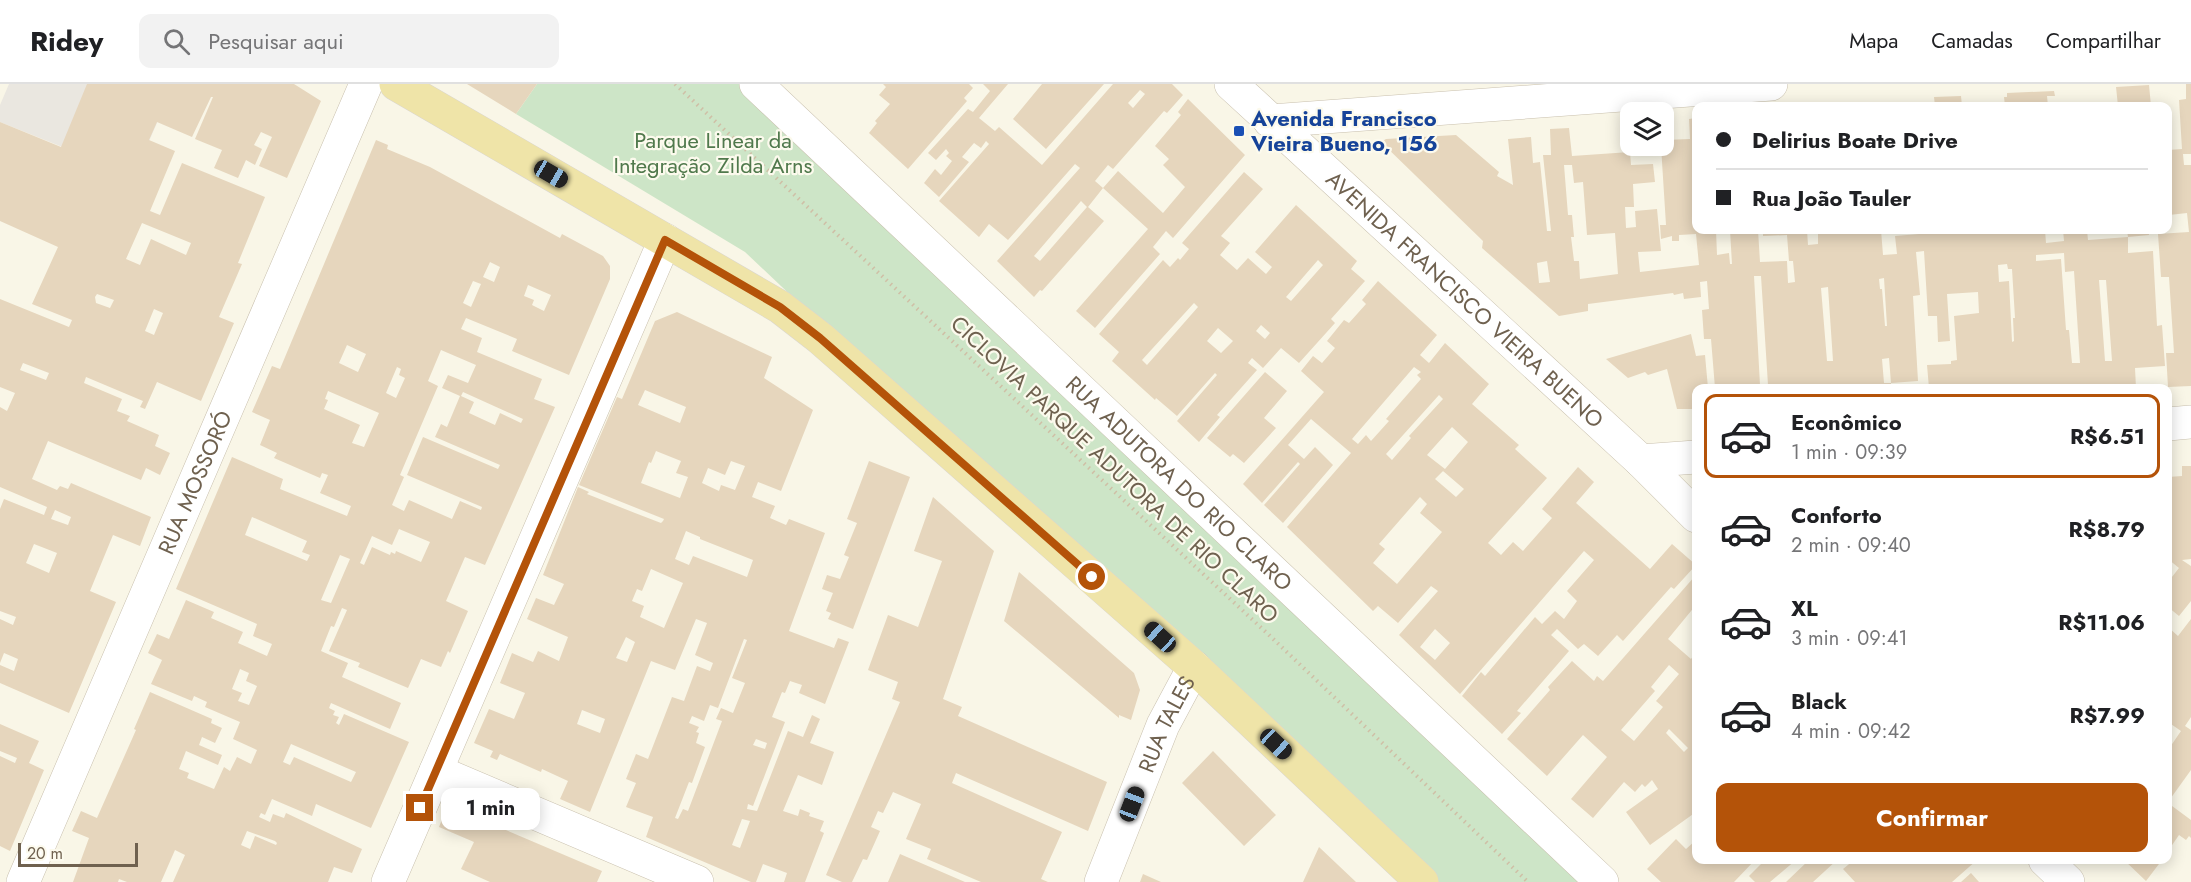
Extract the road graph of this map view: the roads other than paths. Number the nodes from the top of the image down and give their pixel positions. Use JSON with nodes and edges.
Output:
{"nodes":[{"id":1,"x":366,"y":84,"type":"edge"},
{"id":2,"x":396,"y":84,"type":"edge"},
{"id":3,"x":756,"y":84,"type":"edge"},
{"id":4,"x":1231,"y":84,"type":"edge"},
{"id":5,"x":1771,"y":84,"type":"edge"},
{"id":6,"x":1270,"y":121,"type":"junction"},
{"id":7,"x":665,"y":240,"type":"junction"},
{"id":8,"x":2191,"y":422,"type":"edge"},
{"id":9,"x":2172,"y":424,"type":"edge"},
{"id":10,"x":1692,"y":457,"type":"edge"},
{"id":11,"x":1641,"y":461,"type":"junction"},
{"id":12,"x":1692,"y":512,"type":"edge"},
{"id":13,"x":1194,"y":667,"type":"junction"},
{"id":14,"x":436,"y":771,"type":"junction"},
{"id":15,"x":2049,"y":864,"type":"edge"},
{"id":16,"x":23,"y":882,"type":"edge"},
{"id":17,"x":388,"y":882,"type":"edge"},
{"id":18,"x":698,"y":882,"type":"edge"},
{"id":19,"x":1101,"y":882,"type":"edge"},
{"id":20,"x":1422,"y":882,"type":"edge"},
{"id":21,"x":1602,"y":882,"type":"edge"},
{"id":22,"x":2068,"y":882,"type":"edge"}],
"edges":[{"from":1,"to":16,"type":"street","name":"RUA MOSSORÓ"},
{"from":2,"to":7,"type":"main road"},
{"from":3,"to":21,"type":"street","name":"RUA ADUTORA DO RIO CLARO"},
{"from":4,"to":6,"type":"street","name":"AVENIDA FRANCISCO VIEIRA BUENO"},
{"from":5,"to":6,"type":"street"},
{"from":6,"to":11,"type":"street","name":"AVENIDA FRANCISCO VIEIRA BUENO"},
{"from":7,"to":13,"type":"main road"},
{"from":7,"to":14,"type":"street"},
{"from":8,"to":9,"type":"street"},
{"from":10,"to":11,"type":"street"},
{"from":11,"to":12,"type":"street","name":"AVENIDA FRANCISCO VIEIRA BUENO"},
{"from":13,"to":19,"type":"street","name":"RUA TALES"},
{"from":13,"to":20,"type":"main road"},
{"from":14,"to":17,"type":"street"},
{"from":14,"to":18,"type":"street"},
{"from":15,"to":22,"type":"street"}]}
